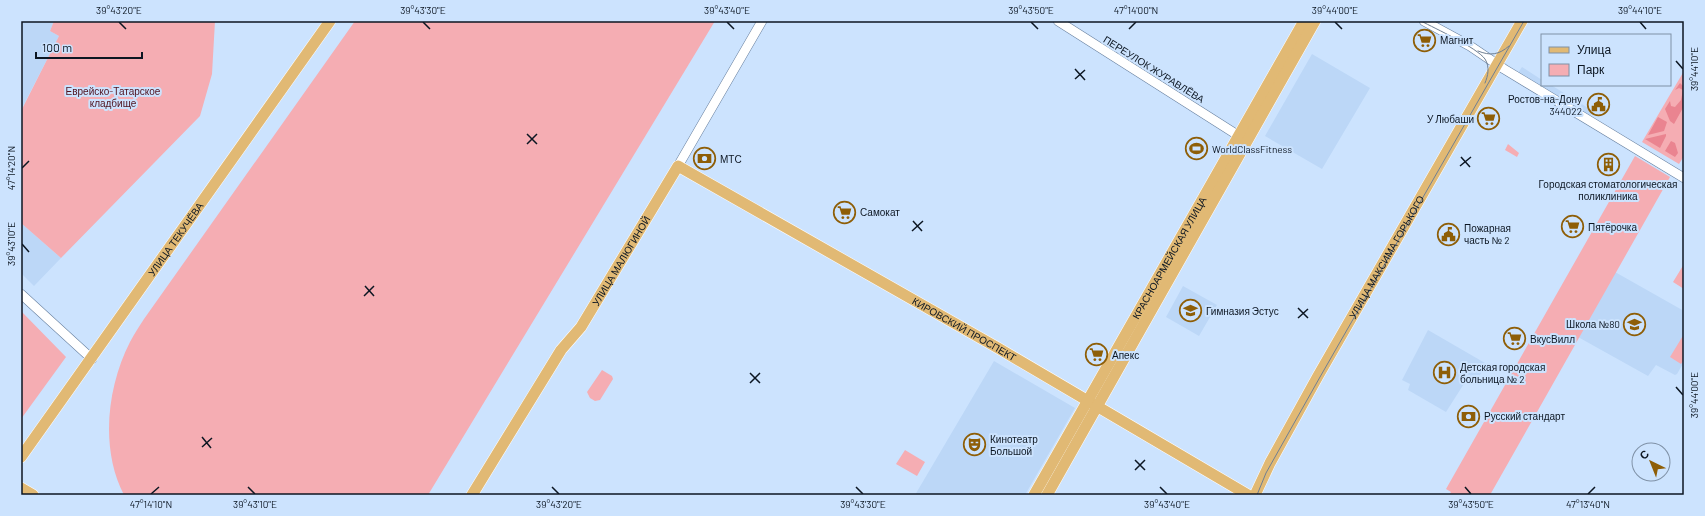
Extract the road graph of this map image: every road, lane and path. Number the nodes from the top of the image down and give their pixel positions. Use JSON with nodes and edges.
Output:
{"nodes":[{"id":1,"x":330,"y":21,"type":"edge"},
{"id":2,"x":762,"y":21,"type":"edge"},
{"id":3,"x":1058,"y":21,"type":"edge"},
{"id":4,"x":1304,"y":21,"type":"edge"},
{"id":5,"x":1315,"y":21,"type":"edge"},
{"id":6,"x":1424,"y":21,"type":"edge"},
{"id":7,"x":1522,"y":21,"type":"edge"},
{"id":8,"x":1498,"y":64,"type":"junction"},
{"id":9,"x":1239,"y":136,"type":"junction"},
{"id":10,"x":678,"y":166,"type":"junction"},
{"id":11,"x":1684,"y":178,"type":"edge"},
{"id":12,"x":21,"y":294,"type":"edge"},
{"id":13,"x":92,"y":359,"type":"junction"},
{"id":14,"x":1092,"y":403,"type":"junction"},
{"id":15,"x":21,"y":457,"type":"edge"},
{"id":16,"x":21,"y":488,"type":"edge"},
{"id":17,"x":33,"y":495,"type":"edge"},
{"id":18,"x":472,"y":495,"type":"edge"},
{"id":19,"x":1034,"y":495,"type":"edge"},
{"id":20,"x":1047,"y":495,"type":"edge"},
{"id":21,"x":1248,"y":495,"type":"edge"},
{"id":22,"x":1255,"y":495,"type":"edge"}],
"edges":[{"from":1,"to":13,"type":"main road","name":"УЛИЦА ТЕКУЧЁВА"},
{"from":2,"to":10,"type":"street","name":"УЛИЦА МАЛЮГИНОЙ"},
{"from":3,"to":9,"type":"street","name":"ПЕРЕУЛОК ЖУРАВЛЁВА"},
{"from":4,"to":9,"type":"main road","name":"КРАСНОАРМЕЙСКАЯ УЛИЦА"},
{"from":5,"to":14,"type":"main road","name":"КРАСНОАРМЕЙСКАЯ УЛИЦА"},
{"from":6,"to":8,"type":"street"},
{"from":7,"to":8,"type":"main road","name":"УЛИЦА МАКСИМА ГОРЬКОГО"},
{"from":8,"to":11,"type":"street"},
{"from":8,"to":22,"type":"main road","name":"УЛИЦА МАКСИМА ГОРЬКОГО"},
{"from":9,"to":14,"type":"main road","name":"КРАСНОАРМЕЙСКАЯ УЛИЦА"},
{"from":10,"to":14,"type":"main road","name":"КИРОВСКИЙ ПРОСПЕКТ"},
{"from":10,"to":18,"type":"main road","name":"УЛИЦА МАЛЮГИНОЙ"},
{"from":12,"to":13,"type":"street"},
{"from":13,"to":15,"type":"main road","name":"УЛИЦА ТЕКУЧЁВА"},
{"from":14,"to":19,"type":"main road","name":"КРАСНОАРМЕЙСКАЯ УЛИЦА"},
{"from":14,"to":20,"type":"main road","name":"КРАСНОАРМЕЙСКАЯ УЛИЦА"},
{"from":14,"to":21,"type":"main road","name":"КИРОВСКИЙ ПРОСПЕКТ"},
{"from":16,"to":17,"type":"main road"}]}
